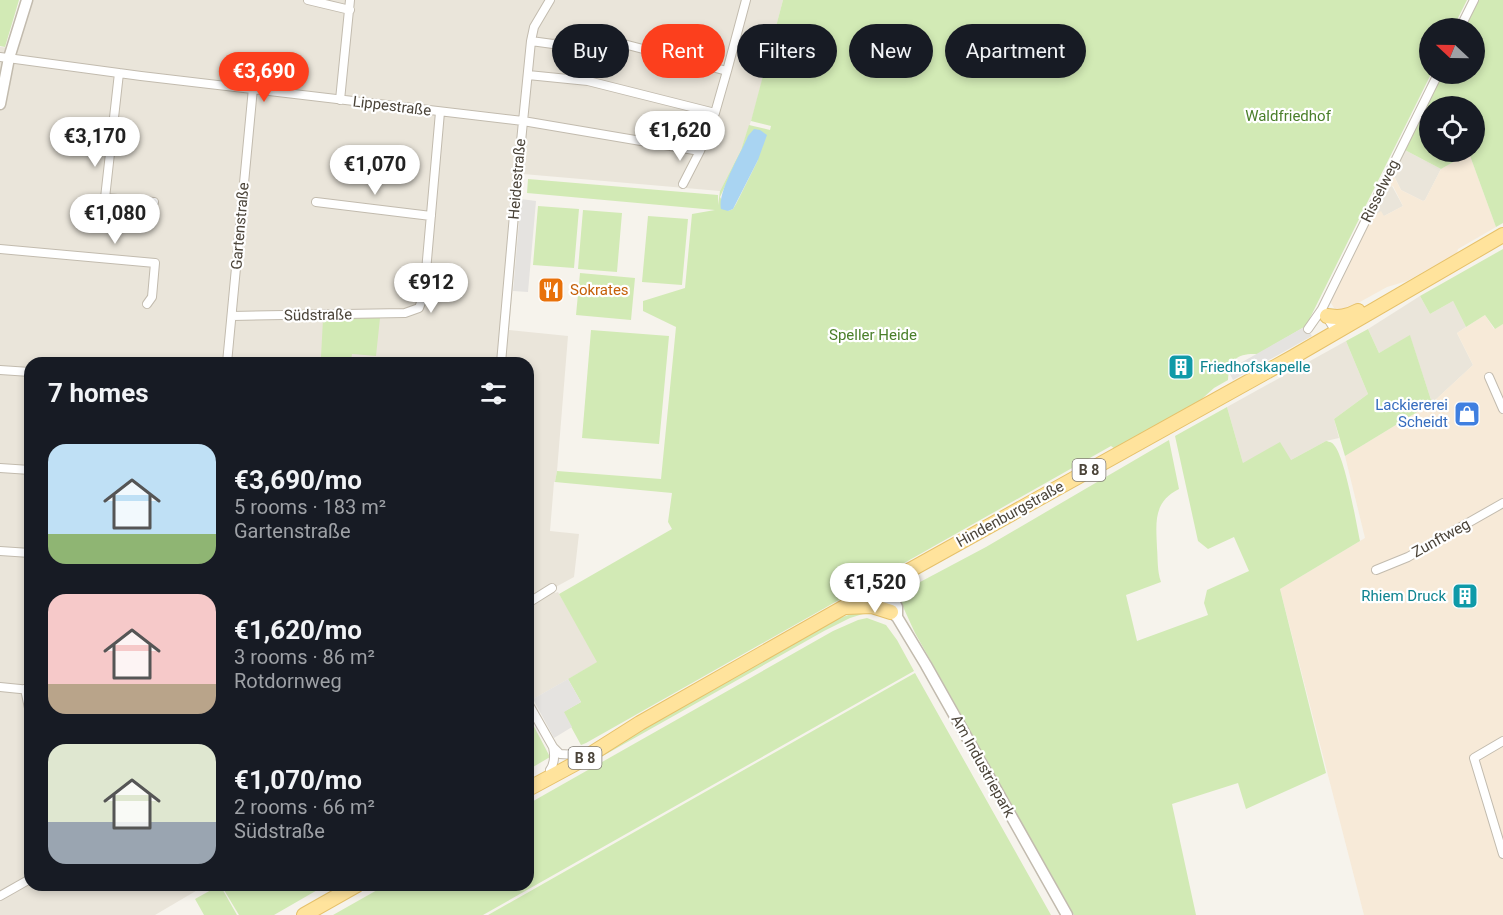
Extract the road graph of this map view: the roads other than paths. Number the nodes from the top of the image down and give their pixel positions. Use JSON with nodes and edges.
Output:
{"nodes":[{"id":1,"x":27,"y":0,"type":"edge"},
{"id":2,"x":308,"y":0,"type":"edge"},
{"id":3,"x":550,"y":0,"type":"edge"},
{"id":4,"x":746,"y":0,"type":"edge"},
{"id":5,"x":1474,"y":0,"type":"edge"},
{"id":6,"x":350,"y":5,"type":"edge"},
{"id":7,"x":1465,"y":18,"type":"edge"},
{"id":8,"x":531,"y":41,"type":"junction"},
{"id":9,"x":5,"y":58,"type":"edge"},
{"id":10,"x":727,"y":71,"type":"junction"},
{"id":11,"x":119,"y":73,"type":"junction"},
{"id":12,"x":528,"y":75,"type":"junction"},
{"id":13,"x":1433,"y":84,"type":"edge"},
{"id":14,"x":253,"y":88,"type":"junction"},
{"id":15,"x":340,"y":100,"type":"junction"},
{"id":16,"x":0,"y":104,"type":"edge"},
{"id":17,"x":440,"y":112,"type":"junction"},
{"id":18,"x":715,"y":113,"type":"junction"},
{"id":19,"x":523,"y":121,"type":"junction"},
{"id":20,"x":700,"y":151,"type":"junction"},
{"id":21,"x":683,"y":184,"type":"dead end"},
{"id":22,"x":154,"y":202,"type":"dead end"},
{"id":23,"x":316,"y":202,"type":"dead end"},
{"id":24,"x":431,"y":216,"type":"junction"},
{"id":25,"x":1503,"y":235,"type":"edge"},
{"id":26,"x":0,"y":249,"type":"edge"},
{"id":27,"x":1412,"y":287,"type":"junction"},
{"id":28,"x":147,"y":304,"type":"dead end"},
{"id":29,"x":1325,"y":312,"type":"junction"},
{"id":30,"x":232,"y":316,"type":"junction"},
{"id":31,"x":1308,"y":329,"type":"dead end"},
{"id":32,"x":1336,"y":332,"type":"junction"},
{"id":33,"x":228,"y":357,"type":"edge"},
{"id":34,"x":502,"y":357,"type":"edge"},
{"id":35,"x":0,"y":370,"type":"edge"},
{"id":36,"x":24,"y":372,"type":"edge"},
{"id":37,"x":1489,"y":377,"type":"dead end"},
{"id":38,"x":1503,"y":410,"type":"edge"},
{"id":39,"x":0,"y":468,"type":"edge"},
{"id":40,"x":24,"y":470,"type":"edge"},
{"id":41,"x":1503,"y":503,"type":"edge"},
{"id":42,"x":0,"y":551,"type":"edge"},
{"id":43,"x":24,"y":553,"type":"edge"},
{"id":44,"x":1377,"y":570,"type":"dead end"},
{"id":45,"x":880,"y":586,"type":"junction"},
{"id":46,"x":552,"y":588,"type":"dead end"},
{"id":47,"x":534,"y":599,"type":"edge"},
{"id":48,"x":843,"y":607,"type":"junction"},
{"id":49,"x":894,"y":615,"type":"junction"},
{"id":50,"x":0,"y":687,"type":"edge"},
{"id":51,"x":24,"y":690,"type":"edge"},
{"id":52,"x":534,"y":714,"type":"edge"},
{"id":53,"x":640,"y":723,"type":"junction"},
{"id":54,"x":1503,"y":741,"type":"edge"},
{"id":55,"x":553,"y":747,"type":"junction"},
{"id":56,"x":576,"y":755,"type":"junction"},
{"id":57,"x":550,"y":770,"type":"junction"},
{"id":58,"x":534,"y":782,"type":"edge"},
{"id":59,"x":534,"y":784,"type":"edge"},
{"id":60,"x":1503,"y":854,"type":"edge"},
{"id":61,"x":24,"y":882,"type":"edge"},
{"id":62,"x":346,"y":891,"type":"edge"},
{"id":63,"x":0,"y":896,"type":"edge"},
{"id":64,"x":304,"y":915,"type":"edge"},
{"id":65,"x":1067,"y":915,"type":"edge"}],
"edges":[{"from":1,"to":9,"type":"street"},
{"from":2,"to":6,"type":"street"},
{"from":3,"to":8,"type":"street","name":"Heidestraße"},
{"from":4,"to":10,"type":"street"},
{"from":5,"to":7,"type":"street"},
{"from":6,"to":15,"type":"street"},
{"from":8,"to":10,"type":"street"},
{"from":8,"to":12,"type":"street","name":"Heidestraße"},
{"from":9,"to":11,"type":"street","name":"Lippestraße"},
{"from":9,"to":16,"type":"street"},
{"from":10,"to":18,"type":"street"},
{"from":11,"to":14,"type":"street","name":"Lippestraße"},
{"from":11,"to":22,"type":"street"},
{"from":12,"to":18,"type":"street"},
{"from":12,"to":19,"type":"street","name":"Heidestraße"},
{"from":13,"to":29,"type":"street","name":"Risselweg"},
{"from":14,"to":15,"type":"street","name":"Lippestraße"},
{"from":14,"to":30,"type":"street","name":"Gartenstraße"},
{"from":15,"to":17,"type":"street","name":"Lippestraße"},
{"from":17,"to":19,"type":"street","name":"Lippestraße"},
{"from":17,"to":24,"type":"street","name":"Südstraße"},
{"from":18,"to":20,"type":"street"},
{"from":19,"to":20,"type":"street","name":"Lippestraße"},
{"from":19,"to":34,"type":"street","name":"Heidestraße"},
{"from":20,"to":21,"type":"street"},
{"from":23,"to":24,"type":"street"},
{"from":24,"to":30,"type":"street","name":"Südstraße"},
{"from":25,"to":27,"type":"main road","name":"Hindenburgstraße","number":"B 8"},
{"from":26,"to":28,"type":"street"},
{"from":27,"to":29,"type":"main road","name":"Hindenburgstraße","number":"B 8"},
{"from":27,"to":32,"type":"main road","name":"Hindenburgstraße","number":"B 8"},
{"from":29,"to":31,"type":"street","name":"Risselweg"},
{"from":29,"to":32,"type":"street"},
{"from":30,"to":33,"type":"street","name":"Gartenstraße"},
{"from":32,"to":45,"type":"main road","name":"Hindenburgstraße","number":"B 8"},
{"from":35,"to":36,"type":"street"},
{"from":37,"to":38,"type":"street"},
{"from":39,"to":40,"type":"street"},
{"from":41,"to":44,"type":"street","name":"Zunftweg"},
{"from":42,"to":43,"type":"street"},
{"from":45,"to":48,"type":"main road","name":"Hindenburgstraße","number":"B 8"},
{"from":45,"to":49,"type":"street","name":"Am Industriepark"},
{"from":46,"to":47,"type":"street"},
{"from":48,"to":49,"type":"main road"},
{"from":48,"to":53,"type":"main road","name":"Hindenburgstraße","number":"B 8"},
{"from":49,"to":65,"type":"street","name":"Am Industriepark"},
{"from":50,"to":51,"type":"street"},
{"from":52,"to":55,"type":"street"},
{"from":53,"to":56,"type":"main road","name":"Hindenburgstraße","number":"B 8"},
{"from":53,"to":59,"type":"main road","name":"Hindenburgstraße","number":"B 8"},
{"from":54,"to":60,"type":"street"},
{"from":55,"to":56,"type":"street"},
{"from":55,"to":57,"type":"street"},
{"from":56,"to":57,"type":"main road","name":"Hindenburgstraße","number":"B 8"},
{"from":57,"to":58,"type":"main road","name":"Hindenburgstraße","number":"B 8"},
{"from":61,"to":63,"type":"street"},
{"from":62,"to":64,"type":"main road"}]}
